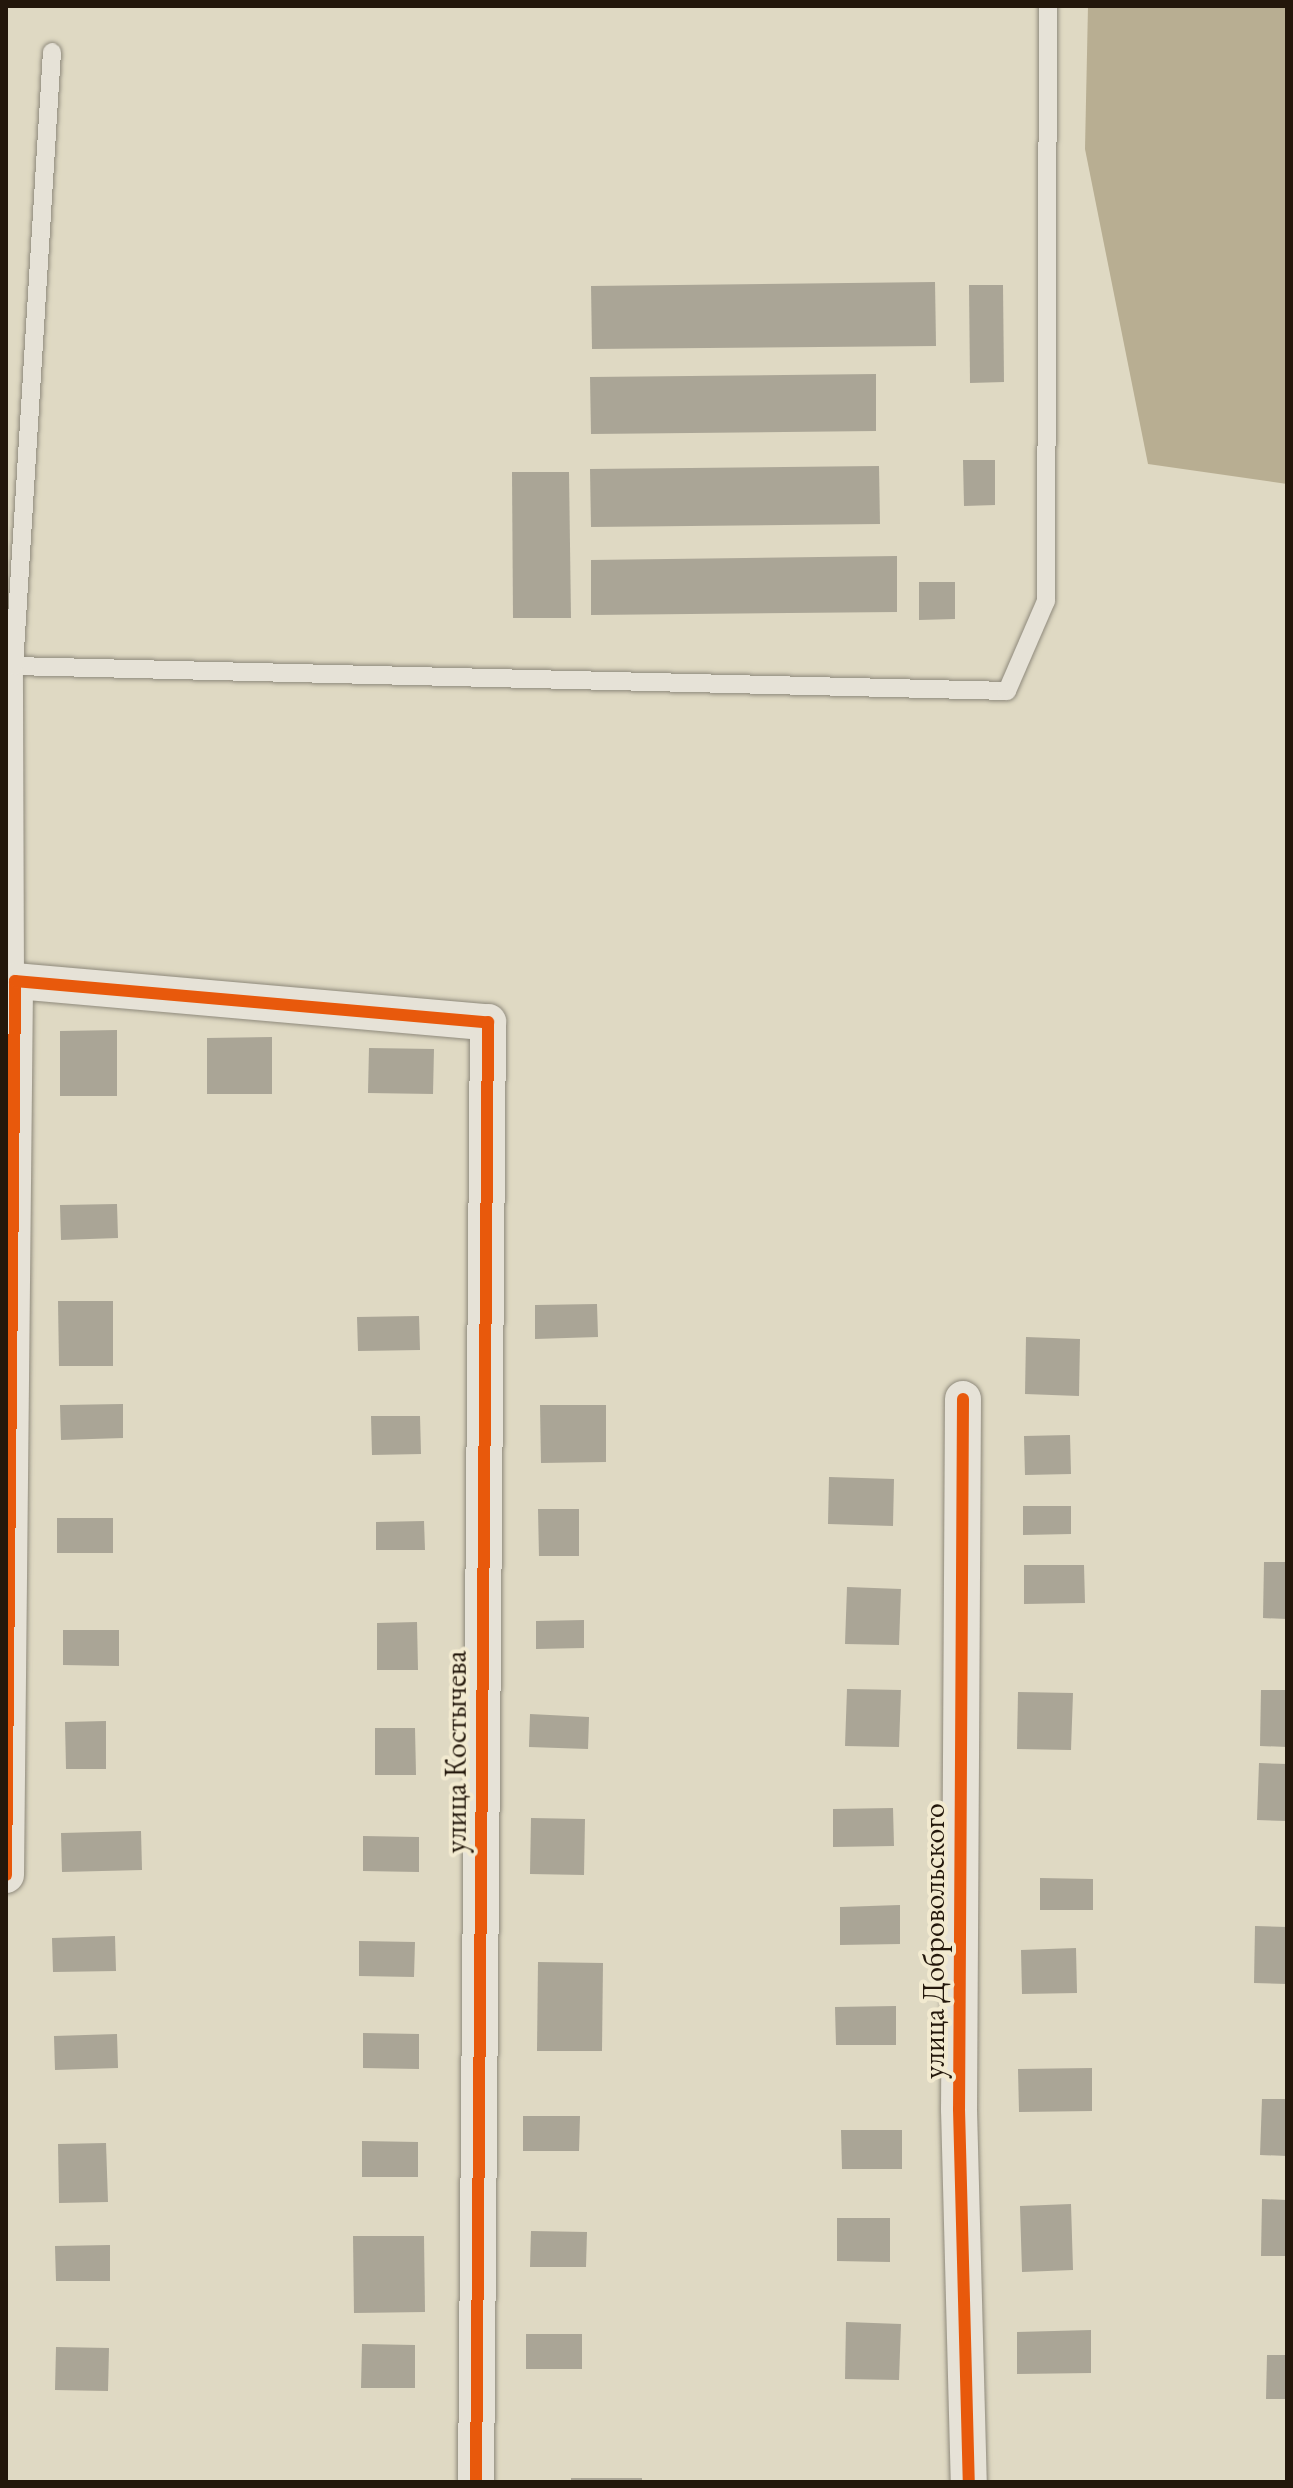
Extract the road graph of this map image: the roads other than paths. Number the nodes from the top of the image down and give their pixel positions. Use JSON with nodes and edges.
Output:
{"nodes":[{"id":1,"x":1048,"y":6,"type":"edge"},
{"id":2,"x":52,"y":52,"type":"dead end"},
{"id":3,"x":14,"y":666,"type":"junction"},
{"id":4,"x":15,"y":981,"type":"junction"},
{"id":5,"x":963,"y":1399,"type":"dead end"},
{"id":6,"x":6,"y":1875,"type":"edge"},
{"id":7,"x":476,"y":2482,"type":"edge"},
{"id":8,"x":969,"y":2482,"type":"edge"}],
"edges":[{"from":1,"to":3,"type":"lane"},
{"from":2,"to":3,"type":"lane"},
{"from":3,"to":4,"type":"lane"},
{"from":4,"to":6,"type":"street"},
{"from":4,"to":7,"type":"street","name":"улица Костычева"},
{"from":5,"to":8,"type":"street","name":"улица Добровольского"}]}
